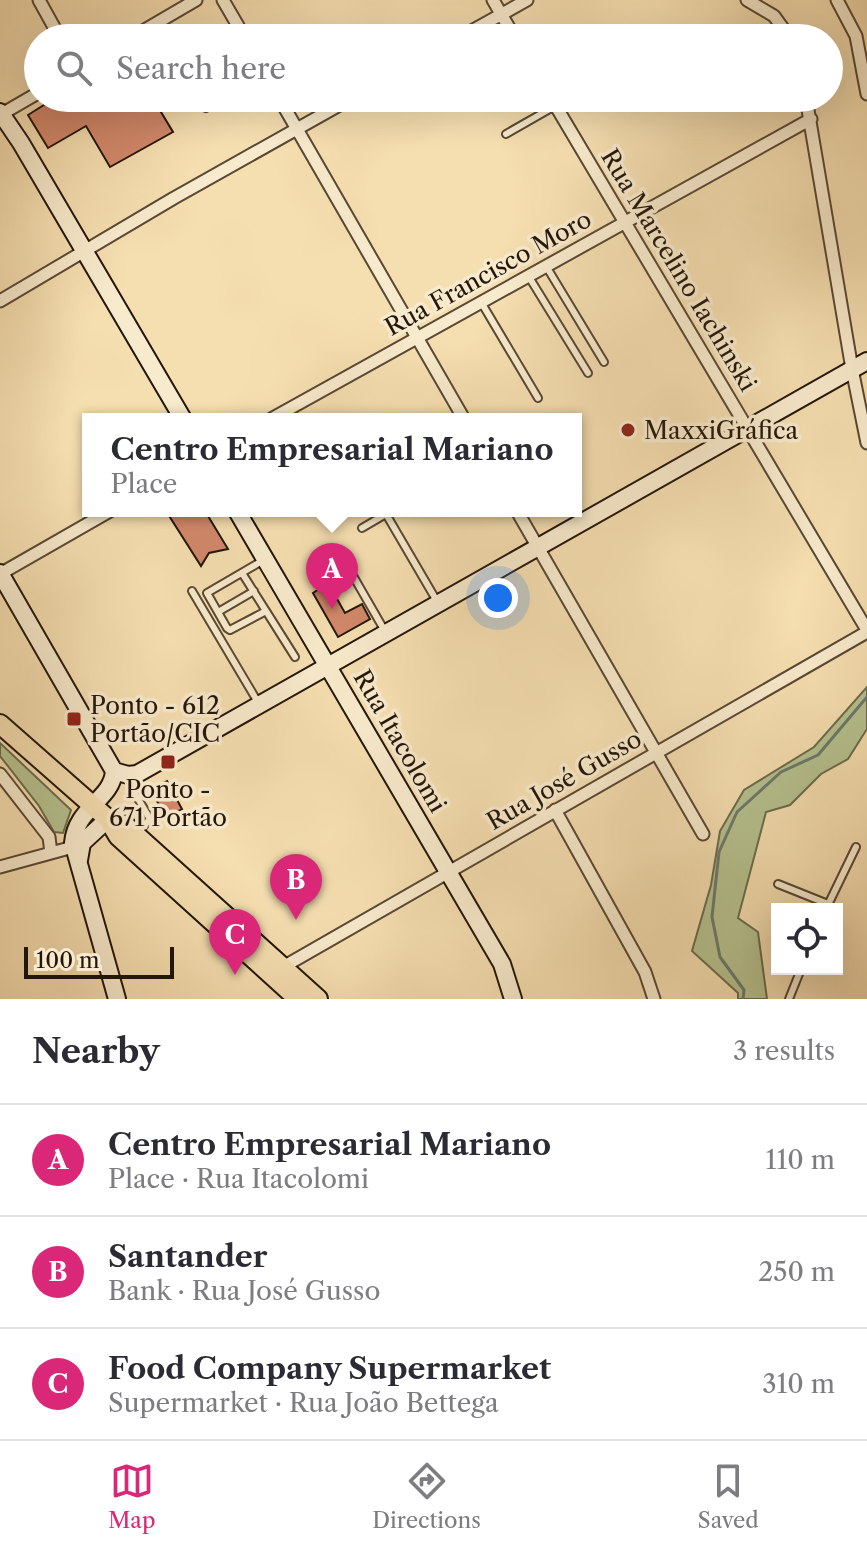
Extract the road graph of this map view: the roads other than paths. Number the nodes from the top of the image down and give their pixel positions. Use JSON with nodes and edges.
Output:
{"nodes":[{"id":1,"x":39,"y":0,"type":"edge"},
{"id":2,"x":196,"y":0,"type":"edge"},
{"id":3,"x":223,"y":0,"type":"edge"},
{"id":4,"x":493,"y":0,"type":"edge"},
{"id":5,"x":527,"y":0,"type":"edge"},
{"id":6,"x":747,"y":0,"type":"edge"},
{"id":7,"x":837,"y":0,"type":"edge"},
{"id":8,"x":501,"y":14,"type":"junction"},
{"id":9,"x":52,"y":24,"type":"edge"},
{"id":10,"x":157,"y":24,"type":"edge"},
{"id":11,"x":237,"y":24,"type":"edge"},
{"id":12,"x":484,"y":24,"type":"edge"},
{"id":13,"x":507,"y":24,"type":"edge"},
{"id":14,"x":780,"y":24,"type":"edge"},
{"id":15,"x":863,"y":42,"type":"edge"},
{"id":16,"x":867,"y":94,"type":"edge"},
{"id":17,"x":24,"y":101,"type":"edge"},
{"id":18,"x":287,"y":112,"type":"edge"},
{"id":19,"x":327,"y":112,"type":"edge"},
{"id":20,"x":538,"y":112,"type":"edge"},
{"id":21,"x":559,"y":112,"type":"edge"},
{"id":22,"x":809,"y":112,"type":"edge"},
{"id":23,"x":1,"y":114,"type":"edge"},
{"id":24,"x":811,"y":119,"type":"junction"},
{"id":25,"x":297,"y":129,"type":"junction"},
{"id":26,"x":506,"y":134,"type":"dead end"},
{"id":27,"x":625,"y":222,"type":"junction"},
{"id":28,"x":85,"y":252,"type":"junction"},
{"id":29,"x":546,"y":266,"type":"junction"},
{"id":30,"x":529,"y":276,"type":"junction"},
{"id":31,"x":0,"y":301,"type":"edge"},
{"id":32,"x":481,"y":302,"type":"junction"},
{"id":33,"x":417,"y":337,"type":"junction"},
{"id":34,"x":867,"y":361,"type":"edge"},
{"id":35,"x":604,"y":362,"type":"dead end"},
{"id":36,"x":852,"y":369,"type":"junction"},
{"id":37,"x":588,"y":373,"type":"dead end"},
{"id":38,"x":538,"y":398,"type":"dead end"},
{"id":39,"x":179,"y":413,"type":"edge"},
{"id":40,"x":282,"y":413,"type":"edge"},
{"id":41,"x":461,"y":413,"type":"edge"},
{"id":42,"x":747,"y":429,"type":"junction"},
{"id":43,"x":867,"y":443,"type":"edge"},
{"id":44,"x":100,"y":517,"type":"edge"},
{"id":45,"x":241,"y":517,"type":"edge"},
{"id":46,"x":381,"y":517,"type":"edge"},
{"id":47,"x":388,"y":517,"type":"edge"},
{"id":48,"x":520,"y":517,"type":"edge"},
{"id":49,"x":362,"y":528,"type":"dead end"},
{"id":50,"x":538,"y":547,"type":"junction"},
{"id":51,"x":266,"y":559,"type":"junction"},
{"id":52,"x":242,"y":573,"type":"junction"},
{"id":53,"x":0,"y":574,"type":"edge"},
{"id":54,"x":352,"y":574,"type":"dead end"},
{"id":55,"x":192,"y":591,"type":"dead end"},
{"id":56,"x":254,"y":591,"type":"junction"},
{"id":57,"x":438,"y":603,"type":"junction"},
{"id":58,"x":266,"y":611,"type":"junction"},
{"id":59,"x":218,"y":612,"type":"junction"},
{"id":60,"x":867,"y":631,"type":"edge"},
{"id":61,"x":386,"y":633,"type":"junction"},
{"id":62,"x":295,"y":657,"type":"dead end"},
{"id":63,"x":328,"y":666,"type":"junction"},
{"id":64,"x":259,"y":704,"type":"junction"},
{"id":65,"x":0,"y":724,"type":"edge"},
{"id":66,"x":656,"y":753,"type":"junction"},
{"id":67,"x":114,"y":771,"type":"junction"},
{"id":68,"x":0,"y":774,"type":"edge"},
{"id":69,"x":137,"y":774,"type":"junction"},
{"id":70,"x":92,"y":805,"type":"junction"},
{"id":71,"x":555,"y":810,"type":"junction"},
{"id":72,"x":108,"y":819,"type":"junction"},
{"id":73,"x":136,"y":834,"type":"junction"},
{"id":74,"x":703,"y":834,"type":"dead end"},
{"id":75,"x":856,"y":847,"type":"dead end"},
{"id":76,"x":51,"y":853,"type":"junction"},
{"id":77,"x":76,"y":854,"type":"junction"},
{"id":78,"x":0,"y":867,"type":"edge"},
{"id":79,"x":449,"y":871,"type":"junction"},
{"id":80,"x":778,"y":884,"type":"dead end"},
{"id":81,"x":818,"y":903,"type":"edge"},
{"id":82,"x":829,"y":903,"type":"edge"},
{"id":83,"x":283,"y":967,"type":"junction"},
{"id":84,"x":799,"y":975,"type":"edge"},
{"id":85,"x":117,"y":999,"type":"edge"},
{"id":86,"x":298,"y":999,"type":"edge"},
{"id":87,"x":318,"y":999,"type":"edge"},
{"id":88,"x":513,"y":999,"type":"edge"},
{"id":89,"x":654,"y":999,"type":"edge"},
{"id":90,"x":789,"y":999,"type":"edge"}],
"edges":[{"from":1,"to":9,"type":"street"},
{"from":2,"to":10,"type":"street"},
{"from":3,"to":11,"type":"street"},
{"from":4,"to":8,"type":"street"},
{"from":5,"to":8,"type":"street"},
{"from":6,"to":14,"type":"street"},
{"from":7,"to":15,"type":"street"},
{"from":8,"to":12,"type":"street"},
{"from":8,"to":13,"type":"street"},
{"from":15,"to":16,"type":"street"},
{"from":17,"to":23,"type":"street"},
{"from":18,"to":25,"type":"street"},
{"from":19,"to":25,"type":"street"},
{"from":20,"to":26,"type":"lane"},
{"from":21,"to":27,"type":"street","name":"Rua Marcelino Iachinski"},
{"from":22,"to":24,"type":"street"},
{"from":23,"to":28,"type":"main road"},
{"from":24,"to":27,"type":"street","name":"Rua Francisco Moro"},
{"from":24,"to":36,"type":"street"},
{"from":25,"to":28,"type":"street"},
{"from":25,"to":33,"type":"street"},
{"from":27,"to":29,"type":"street","name":"Rua Francisco Moro"},
{"from":27,"to":42,"type":"street","name":"Rua Marcelino Iachinski"},
{"from":28,"to":31,"type":"street"},
{"from":28,"to":39,"type":"main road"},
{"from":29,"to":30,"type":"street","name":"Rua Francisco Moro"},
{"from":29,"to":35,"type":"lane"},
{"from":30,"to":32,"type":"street","name":"Rua Francisco Moro"},
{"from":30,"to":37,"type":"lane"},
{"from":32,"to":33,"type":"street","name":"Rua Francisco Moro"},
{"from":32,"to":38,"type":"lane"},
{"from":33,"to":40,"type":"street","name":"Rua Francisco Moro"},
{"from":33,"to":41,"type":"street"},
{"from":34,"to":36,"type":"main road"},
{"from":36,"to":42,"type":"main road"},
{"from":36,"to":43,"type":"street"},
{"from":42,"to":50,"type":"main road"},
{"from":42,"to":60,"type":"street","name":"Rua Marcelino Iachinski"},
{"from":44,"to":53,"type":"street"},
{"from":45,"to":51,"type":"main road","name":"Rua Itacolomi"},
{"from":46,"to":49,"type":"lane"},
{"from":47,"to":57,"type":"lane"},
{"from":48,"to":50,"type":"street"},
{"from":50,"to":57,"type":"main road"},
{"from":50,"to":66,"type":"street"},
{"from":51,"to":52,"type":"lane"},
{"from":51,"to":63,"type":"main road","name":"Rua Itacolomi"},
{"from":52,"to":56,"type":"lane"},
{"from":52,"to":59,"type":"lane"},
{"from":53,"to":67,"type":"main road"},
{"from":54,"to":61,"type":"lane"},
{"from":55,"to":64,"type":"lane"},
{"from":56,"to":58,"type":"lane"},
{"from":56,"to":59,"type":"lane"},
{"from":57,"to":61,"type":"main road"},
{"from":58,"to":59,"type":"lane"},
{"from":58,"to":62,"type":"lane"},
{"from":60,"to":66,"type":"street","name":"Rua José Gusso"},
{"from":61,"to":63,"type":"main road"},
{"from":63,"to":64,"type":"main road"},
{"from":63,"to":79,"type":"main road","name":"Rua Itacolomi"},
{"from":64,"to":69,"type":"main road"},
{"from":65,"to":70,"type":"main road"},
{"from":66,"to":71,"type":"street","name":"Rua José Gusso"},
{"from":66,"to":74,"type":"street"},
{"from":67,"to":69,"type":"main road"},
{"from":67,"to":70,"type":"main road"},
{"from":68,"to":76,"type":"street"},
{"from":69,"to":73,"type":"lane"},
{"from":70,"to":72,"type":"main road"},
{"from":70,"to":77,"type":"main road"},
{"from":71,"to":79,"type":"street","name":"Rua José Gusso"},
{"from":71,"to":89,"type":"street"},
{"from":72,"to":73,"type":"main road"},
{"from":72,"to":77,"type":"main road"},
{"from":72,"to":86,"type":"main road"},
{"from":73,"to":83,"type":"main road"},
{"from":75,"to":82,"type":"lane"},
{"from":76,"to":77,"type":"street"},
{"from":76,"to":78,"type":"street"},
{"from":77,"to":85,"type":"main road"},
{"from":79,"to":83,"type":"street","name":"Rua José Gusso"},
{"from":79,"to":88,"type":"main road","name":"Rua Itacolomi"},
{"from":80,"to":81,"type":"lane"},
{"from":83,"to":87,"type":"main road"},
{"from":84,"to":90,"type":"lane"}]}
